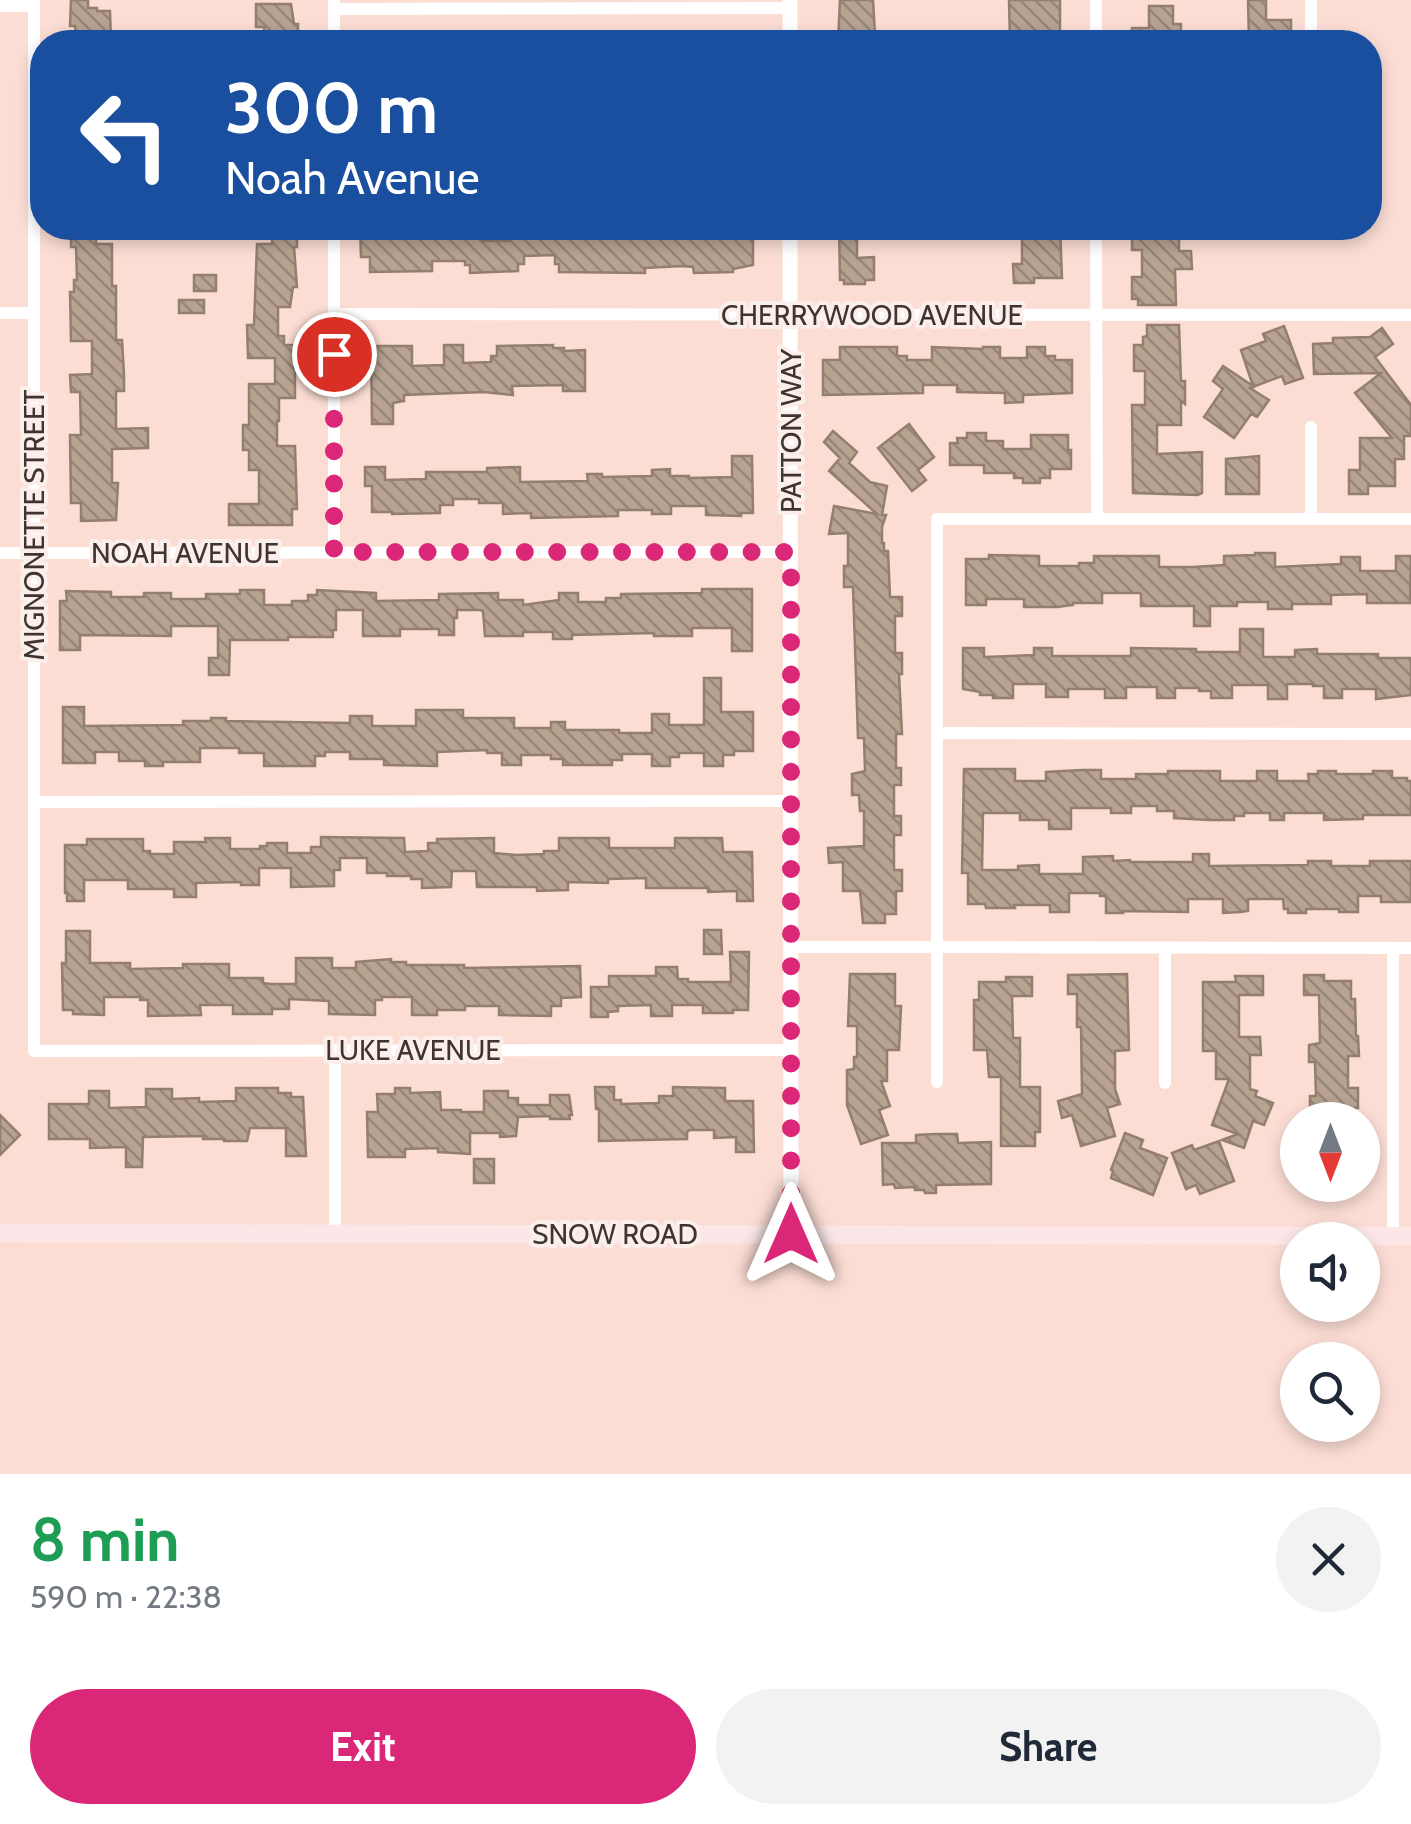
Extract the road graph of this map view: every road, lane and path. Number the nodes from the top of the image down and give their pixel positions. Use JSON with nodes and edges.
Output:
{"nodes":[{"id":1,"x":1096,"y":0,"type":"edge"},
{"id":2,"x":1311,"y":0,"type":"edge"},
{"id":3,"x":34,"y":3,"type":"edge"},
{"id":4,"x":334,"y":4,"type":"edge"},
{"id":5,"x":790,"y":4,"type":"edge"},
{"id":6,"x":0,"y":6,"type":"edge"},
{"id":7,"x":34,"y":30,"type":"edge"},
{"id":8,"x":334,"y":30,"type":"edge"},
{"id":9,"x":790,"y":30,"type":"edge"},
{"id":10,"x":1096,"y":30,"type":"edge"},
{"id":11,"x":1311,"y":30,"type":"edge"},
{"id":12,"x":34,"y":240,"type":"edge"},
{"id":13,"x":334,"y":240,"type":"edge"},
{"id":14,"x":790,"y":240,"type":"edge"},
{"id":15,"x":1096,"y":240,"type":"edge"},
{"id":16,"x":0,"y":313,"type":"edge"},
{"id":17,"x":34,"y":313,"type":"junction"},
{"id":18,"x":334,"y":314,"type":"junction"},
{"id":19,"x":790,"y":315,"type":"junction"},
{"id":20,"x":1411,"y":315,"type":"edge"},
{"id":21,"x":1096,"y":316,"type":"junction"},
{"id":22,"x":1311,"y":427,"type":"dead end"},
{"id":23,"x":1096,"y":519,"type":"junction"},
{"id":24,"x":1311,"y":519,"type":"junction"},
{"id":25,"x":1411,"y":520,"type":"edge"},
{"id":26,"x":334,"y":552,"type":"junction"},
{"id":27,"x":791,"y":552,"type":"junction"},
{"id":28,"x":0,"y":553,"type":"edge"},
{"id":29,"x":34,"y":553,"type":"junction"},
{"id":30,"x":937,"y":733,"type":"junction"},
{"id":31,"x":1411,"y":734,"type":"edge"},
{"id":32,"x":791,"y":801,"type":"junction"},
{"id":33,"x":34,"y":802,"type":"junction"},
{"id":34,"x":791,"y":948,"type":"junction"},
{"id":35,"x":937,"y":948,"type":"junction"},
{"id":36,"x":1165,"y":948,"type":"junction"},
{"id":37,"x":1394,"y":948,"type":"junction"},
{"id":38,"x":1411,"y":948,"type":"edge"},
{"id":39,"x":334,"y":1050,"type":"junction"},
{"id":40,"x":791,"y":1050,"type":"junction"},
{"id":41,"x":34,"y":1051,"type":"joint"},
{"id":42,"x":936,"y":1082,"type":"dead end"},
{"id":43,"x":1165,"y":1083,"type":"dead end"},
{"id":44,"x":0,"y":1233,"type":"edge"},
{"id":45,"x":335,"y":1234,"type":"junction"},
{"id":46,"x":791,"y":1234,"type":"junction"},
{"id":47,"x":1402,"y":1236,"type":"edge"}],
"edges":[{"from":1,"to":10,"type":"street"},
{"from":2,"to":11,"type":"street"},
{"from":3,"to":6,"type":"street"},
{"from":3,"to":7,"type":"street","name":"MIGNONETTE STREET"},
{"from":4,"to":5,"type":"street"},
{"from":4,"to":8,"type":"street"},
{"from":5,"to":9,"type":"street"},
{"from":12,"to":17,"type":"street","name":"MIGNONETTE STREET"},
{"from":13,"to":18,"type":"street"},
{"from":14,"to":19,"type":"street","name":"PATTON WAY"},
{"from":15,"to":21,"type":"street"},
{"from":16,"to":17,"type":"street"},
{"from":17,"to":29,"type":"street","name":"MIGNONETTE STREET"},
{"from":18,"to":19,"type":"street","name":"CHERRYWOOD AVENUE"},
{"from":18,"to":26,"type":"street"},
{"from":19,"to":21,"type":"street","name":"CHERRYWOOD AVENUE"},
{"from":19,"to":27,"type":"street","name":"PATTON WAY"},
{"from":20,"to":21,"type":"street","name":"CHERRYWOOD AVENUE"},
{"from":21,"to":23,"type":"street"},
{"from":22,"to":24,"type":"street"},
{"from":23,"to":24,"type":"street"},
{"from":23,"to":30,"type":"street"},
{"from":24,"to":25,"type":"street"},
{"from":26,"to":27,"type":"street","name":"NOAH AVENUE"},
{"from":26,"to":29,"type":"street","name":"NOAH AVENUE"},
{"from":27,"to":32,"type":"street","name":"PATTON WAY"},
{"from":28,"to":29,"type":"street","name":"NOAH AVENUE"},
{"from":29,"to":33,"type":"street","name":"MIGNONETTE STREET"},
{"from":30,"to":31,"type":"street"},
{"from":30,"to":35,"type":"street"},
{"from":32,"to":33,"type":"street"},
{"from":32,"to":34,"type":"street","name":"PATTON WAY"},
{"from":33,"to":41,"type":"street","name":"MIGNONETTE STREET"},
{"from":34,"to":35,"type":"street"},
{"from":34,"to":40,"type":"street","name":"PATTON WAY"},
{"from":35,"to":36,"type":"street"},
{"from":35,"to":42,"type":"street"},
{"from":36,"to":37,"type":"street"},
{"from":36,"to":43,"type":"street"},
{"from":37,"to":38,"type":"street"},
{"from":37,"to":47,"type":"street"},
{"from":39,"to":40,"type":"street","name":"LUKE AVENUE"},
{"from":39,"to":41,"type":"street","name":"LUKE AVENUE"},
{"from":39,"to":45,"type":"street"},
{"from":40,"to":46,"type":"street","name":"PATTON WAY"},
{"from":44,"to":45,"type":"main road","name":"SNOW ROAD"},
{"from":45,"to":46,"type":"main road","name":"SNOW ROAD"},
{"from":46,"to":47,"type":"main road","name":"SNOW ROAD"}]}
